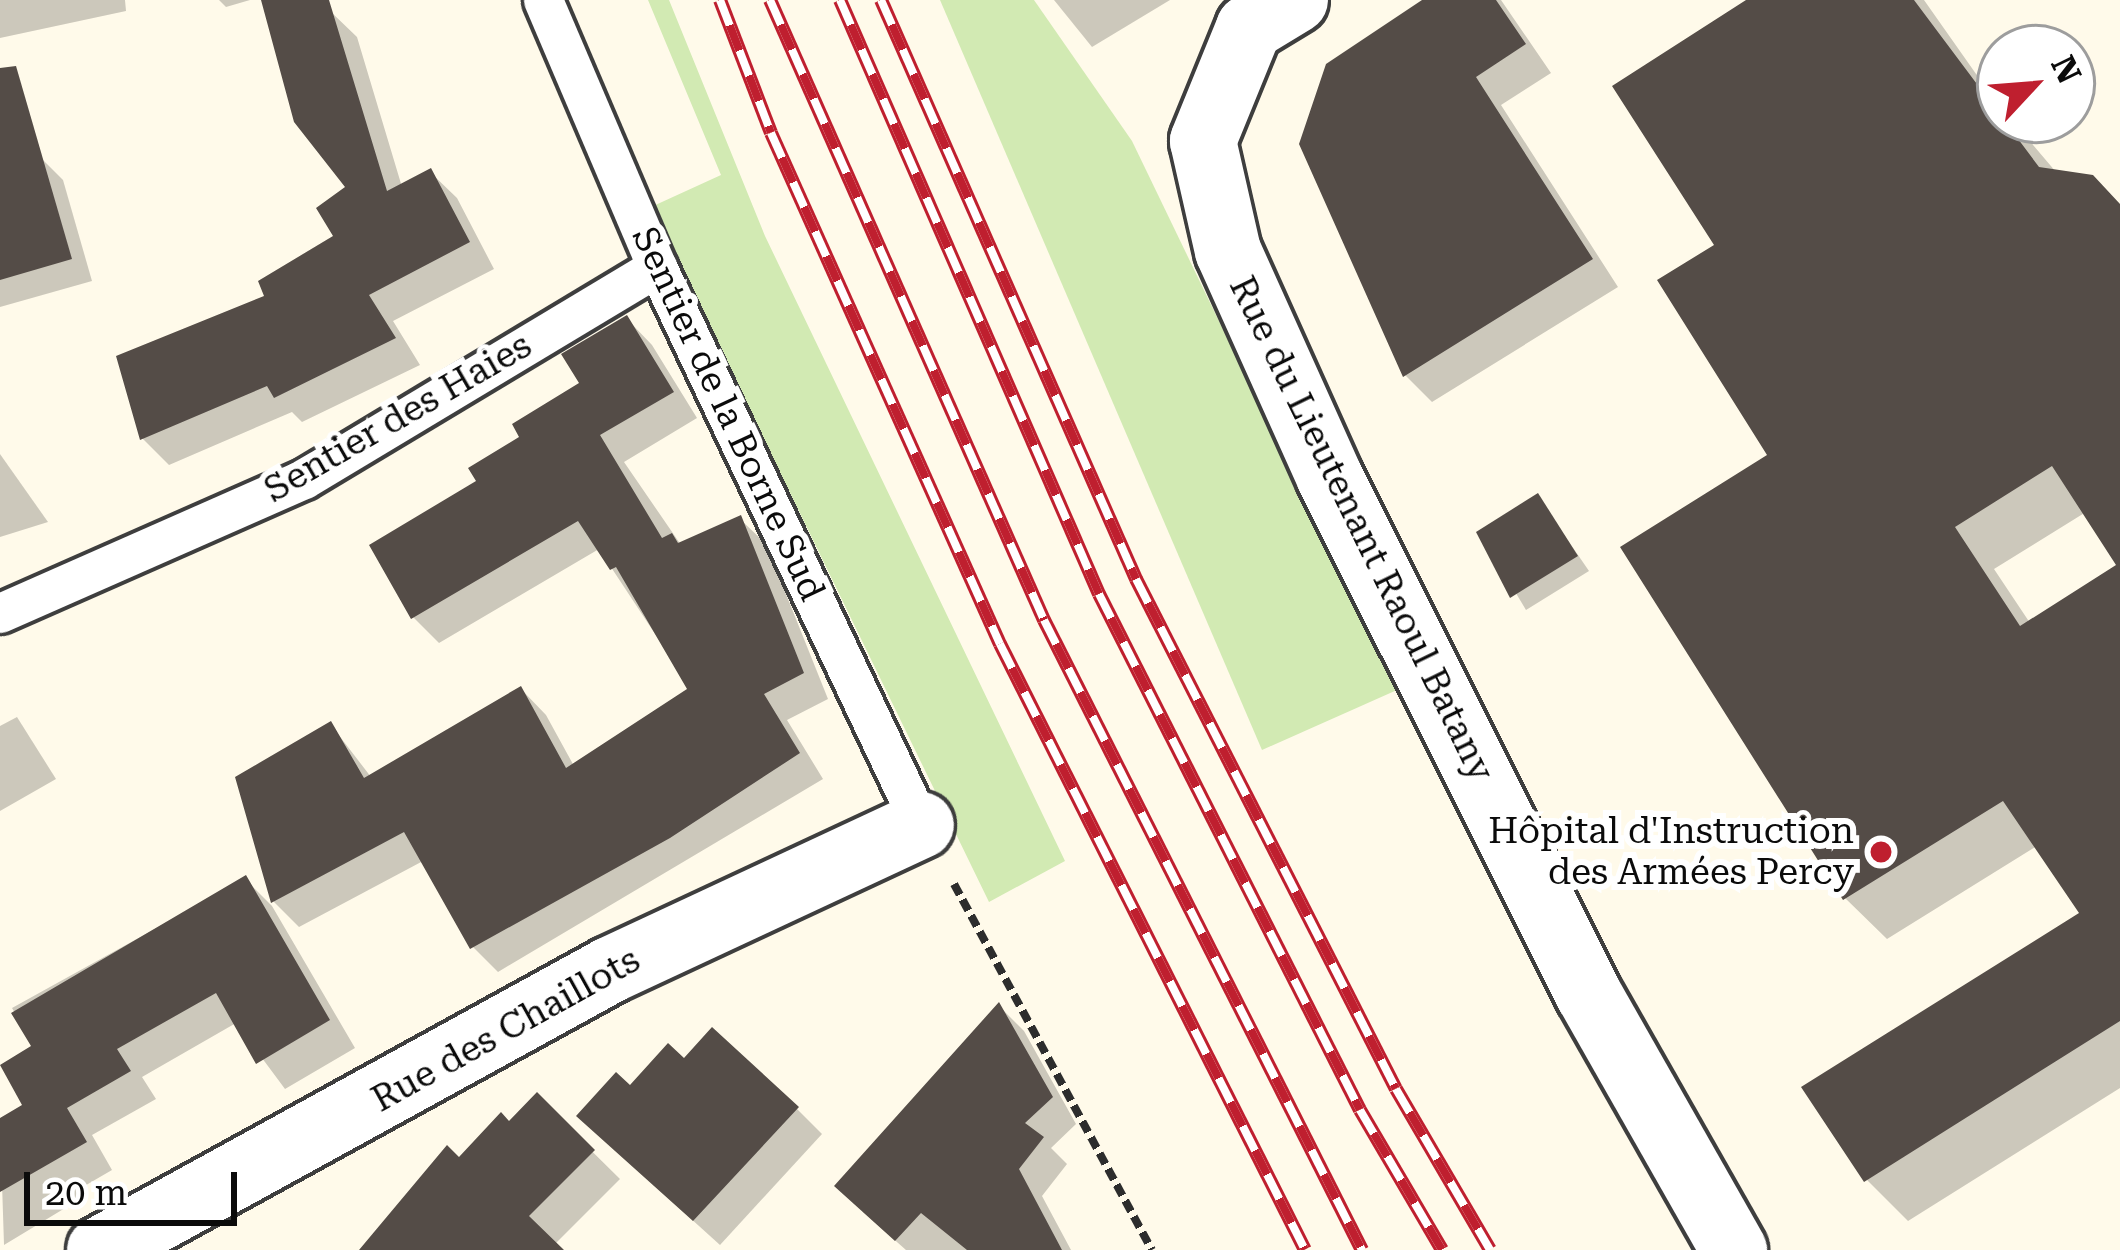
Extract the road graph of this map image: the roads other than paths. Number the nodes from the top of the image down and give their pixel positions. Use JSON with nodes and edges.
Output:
{"nodes":[{"id":1,"x":542,"y":0,"type":"edge"},
{"id":2,"x":1294,"y":0,"type":"edge"},
{"id":3,"x":657,"y":267,"type":"junction"},
{"id":4,"x":0,"y":613,"type":"edge"},
{"id":5,"x":921,"y":825,"type":"joint"},
{"id":6,"x":100,"y":1250,"type":"edge"},
{"id":7,"x":1735,"y":1250,"type":"edge"}],
"edges":[{"from":1,"to":3,"type":"lane","name":"Sentier de la Borne Sud"},
{"from":2,"to":7,"type":"street","name":"Rue du Lieutenant Raoul Batany"},
{"from":3,"to":4,"type":"lane","name":"Sentier des Haies"},
{"from":3,"to":5,"type":"lane","name":"Sentier de la Borne Sud"},
{"from":5,"to":6,"type":"street","name":"Rue des Chaillots"}]}
